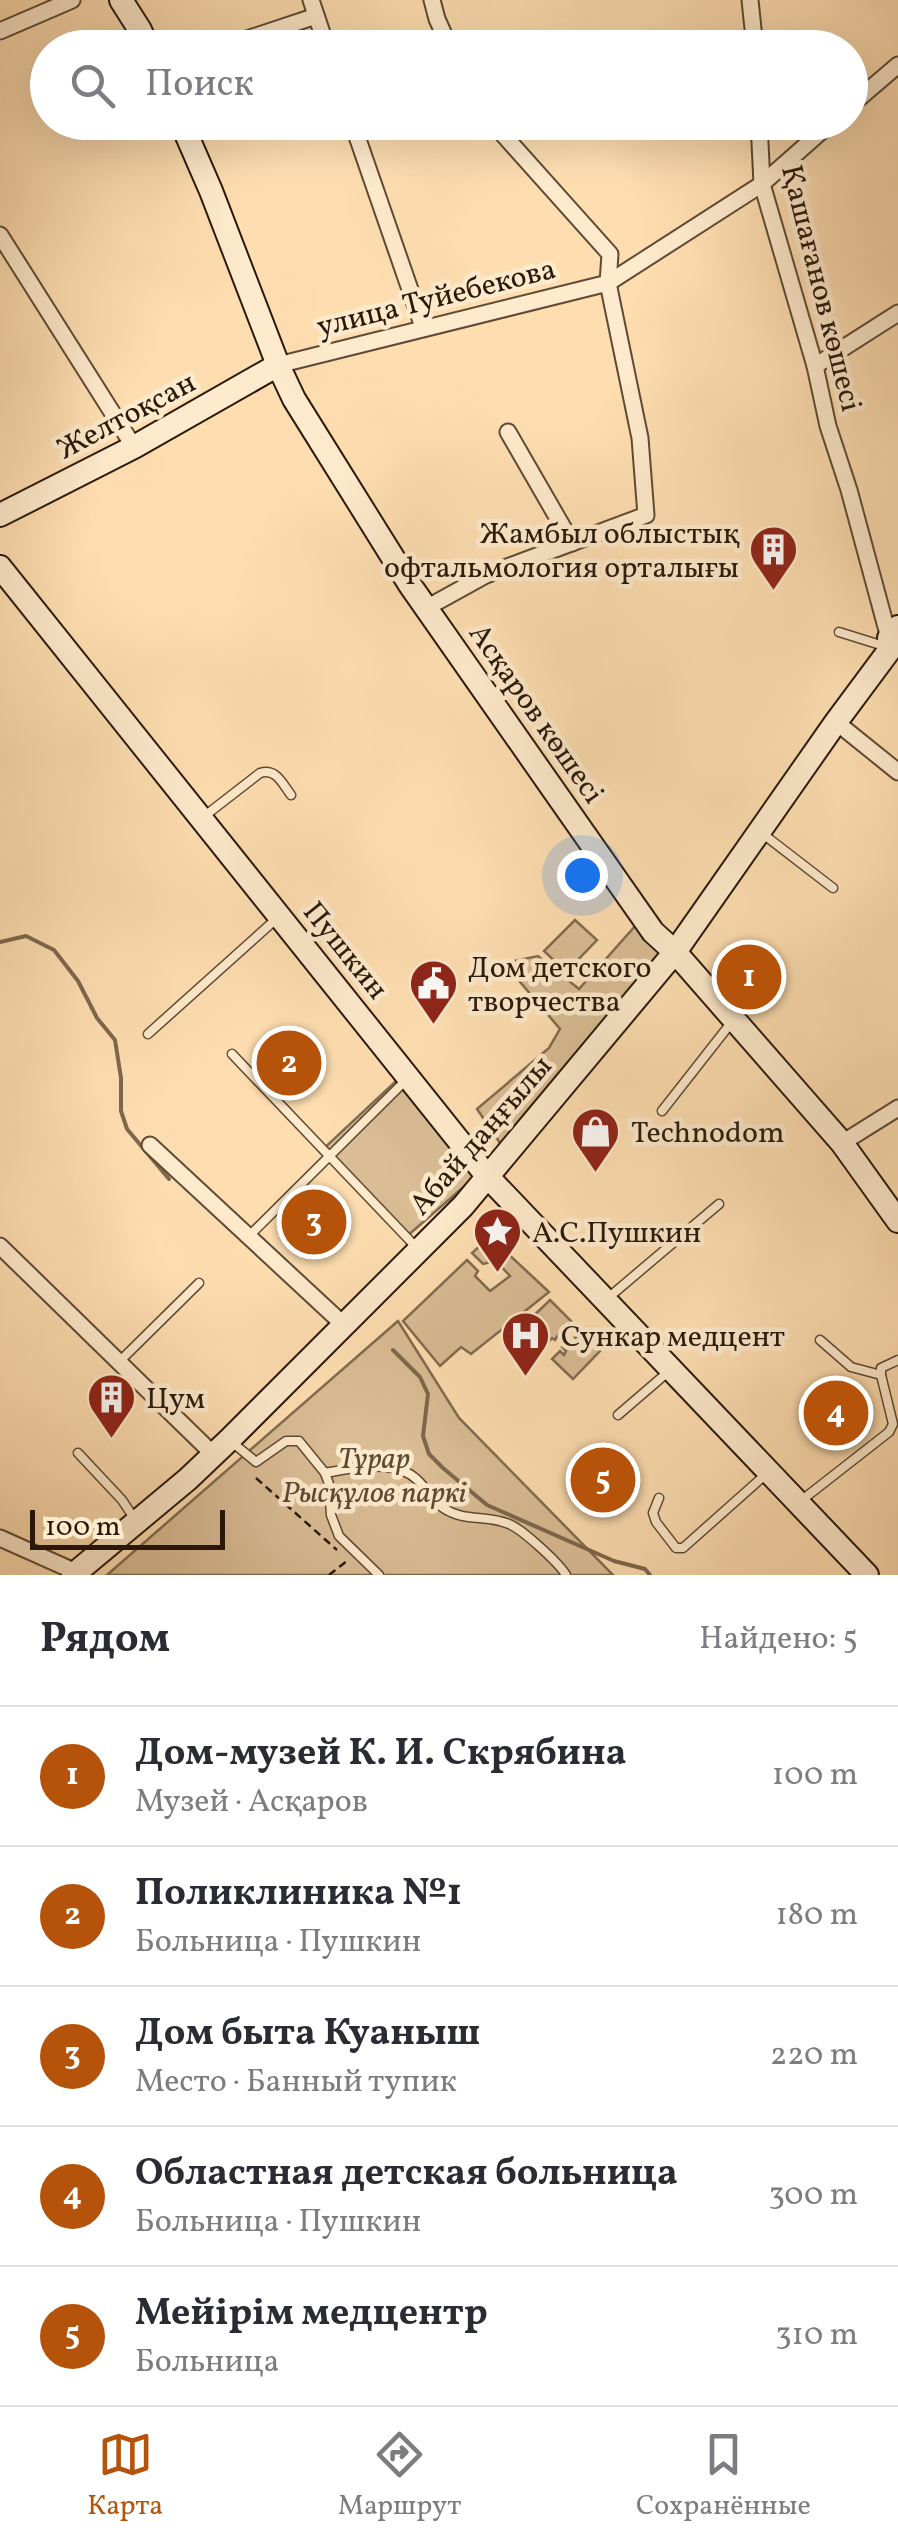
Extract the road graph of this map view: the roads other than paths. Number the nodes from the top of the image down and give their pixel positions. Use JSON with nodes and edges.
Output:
{"nodes":[{"id":1,"x":72,"y":0,"type":"edge"},
{"id":2,"x":121,"y":0,"type":"edge"},
{"id":3,"x":432,"y":0,"type":"edge"},
{"id":4,"x":750,"y":0,"type":"edge"},
{"id":5,"x":314,"y":8,"type":"edge"},
{"id":6,"x":0,"y":30,"type":"edge"},
{"id":7,"x":140,"y":30,"type":"edge"},
{"id":8,"x":262,"y":30,"type":"edge"},
{"id":9,"x":442,"y":30,"type":"edge"},
{"id":10,"x":753,"y":30,"type":"edge"},
{"id":11,"x":898,"y":65,"type":"edge"},
{"id":12,"x":868,"y":91,"type":"edge"},
{"id":13,"x":189,"y":140,"type":"edge"},
{"id":14,"x":358,"y":140,"type":"edge"},
{"id":15,"x":508,"y":140,"type":"edge"},
{"id":16,"x":760,"y":140,"type":"edge"},
{"id":17,"x":812,"y":140,"type":"edge"},
{"id":18,"x":762,"y":184,"type":"junction"},
{"id":19,"x":0,"y":235,"type":"edge"},
{"id":20,"x":608,"y":283,"type":"junction"},
{"id":21,"x":898,"y":314,"type":"edge"},
{"id":22,"x":423,"y":327,"type":"junction"},
{"id":23,"x":278,"y":365,"type":"junction"},
{"id":24,"x":815,"y":366,"type":"junction"},
{"id":25,"x":508,"y":432,"type":"dead end"},
{"id":26,"x":134,"y":447,"type":"junction"},
{"id":27,"x":0,"y":515,"type":"edge"},
{"id":28,"x":572,"y":542,"type":"junction"},
{"id":29,"x":0,"y":567,"type":"edge"},
{"id":30,"x":428,"y":607,"type":"junction"},
{"id":31,"x":840,"y":632,"type":"dead end"},
{"id":32,"x":893,"y":638,"type":"edge"},
{"id":33,"x":836,"y":722,"type":"junction"},
{"id":34,"x":898,"y":772,"type":"edge"},
{"id":35,"x":291,"y":794,"type":"dead end"},
{"id":36,"x":202,"y":819,"type":"junction"},
{"id":37,"x":759,"y":831,"type":"junction"},
{"id":38,"x":833,"y":888,"type":"dead end"},
{"id":39,"x":280,"y":916,"type":"junction"},
{"id":40,"x":674,"y":952,"type":"junction"},
{"id":41,"x":734,"y":1020,"type":"junction"},
{"id":42,"x":148,"y":1034,"type":"dead end"},
{"id":43,"x":232,"y":1054,"type":"dead end"},
{"id":44,"x":409,"y":1077,"type":"junction"},
{"id":45,"x":898,"y":1108,"type":"edge"},
{"id":46,"x":662,"y":1111,"type":"dead end"},
{"id":47,"x":842,"y":1144,"type":"junction"},
{"id":48,"x":150,"y":1146,"type":"dead end"},
{"id":49,"x":328,"y":1156,"type":"junction"},
{"id":50,"x":487,"y":1176,"type":"junction"},
{"id":51,"x":719,"y":1204,"type":"dead end"},
{"id":52,"x":898,"y":1221,"type":"edge"},
{"id":53,"x":249,"y":1236,"type":"junction"},
{"id":54,"x":0,"y":1246,"type":"edge"},
{"id":55,"x":420,"y":1250,"type":"junction"},
{"id":56,"x":198,"y":1283,"type":"dead end"},
{"id":57,"x":606,"y":1300,"type":"junction"},
{"id":58,"x":345,"y":1326,"type":"junction"},
{"id":59,"x":820,"y":1340,"type":"dead end"},
{"id":60,"x":898,"y":1360,"type":"edge"},
{"id":61,"x":118,"y":1362,"type":"junction"},
{"id":62,"x":671,"y":1369,"type":"junction"},
{"id":63,"x":880,"y":1375,"type":"junction"},
{"id":64,"x":618,"y":1415,"type":"dead end"},
{"id":65,"x":221,"y":1447,"type":"junction"},
{"id":66,"x":78,"y":1453,"type":"dead end"},
{"id":67,"x":769,"y":1472,"type":"junction"},
{"id":68,"x":325,"y":1473,"type":"junction"},
{"id":69,"x":659,"y":1498,"type":"dead end"},
{"id":70,"x":798,"y":1503,"type":"junction"},
{"id":71,"x":137,"y":1522,"type":"junction"},
{"id":72,"x":0,"y":1538,"type":"edge"},
{"id":73,"x":75,"y":1574,"type":"edge"},
{"id":74,"x":380,"y":1575,"type":"edge"},
{"id":75,"x":566,"y":1575,"type":"edge"},
{"id":76,"x":867,"y":1575,"type":"edge"}],
"edges":[{"from":1,"to":6,"type":"street"},
{"from":2,"to":7,"type":"main road"},
{"from":3,"to":9,"type":"street"},
{"from":4,"to":10,"type":"street"},
{"from":5,"to":8,"type":"street"},
{"from":11,"to":12,"type":"street"},
{"from":13,"to":23,"type":"main road","name":"Асқаров көшесі"},
{"from":14,"to":22,"type":"street"},
{"from":15,"to":20,"type":"street"},
{"from":16,"to":18,"type":"street","name":"Қашағанов көшесі"},
{"from":17,"to":18,"type":"street","name":"улица Туйебекова"},
{"from":18,"to":20,"type":"street","name":"улица Туйебекова"},
{"from":18,"to":24,"type":"street","name":"Қашағанов көшесі"},
{"from":19,"to":26,"type":"street"},
{"from":20,"to":22,"type":"street","name":"улица Туйебекова"},
{"from":20,"to":28,"type":"street"},
{"from":21,"to":24,"type":"street"},
{"from":22,"to":23,"type":"street","name":"улица Туйебекова"},
{"from":23,"to":26,"type":"main road","name":"Желтоқсан"},
{"from":23,"to":30,"type":"main road","name":"Асқаров көшесі"},
{"from":24,"to":32,"type":"street","name":"Қашағанов көшесі"},
{"from":25,"to":28,"type":"street"},
{"from":26,"to":27,"type":"main road","name":"Желтоқсан"},
{"from":28,"to":30,"type":"street"},
{"from":29,"to":36,"type":"main road","name":"Пушкин"},
{"from":30,"to":40,"type":"main road","name":"Асқаров көшесі"},
{"from":31,"to":32,"type":"lane"},
{"from":32,"to":33,"type":"main road","name":"Абай даңғылы"},
{"from":33,"to":34,"type":"street"},
{"from":33,"to":37,"type":"main road","name":"Абай даңғылы"},
{"from":35,"to":36,"type":"lane"},
{"from":36,"to":39,"type":"main road","name":"Пушкин"},
{"from":37,"to":38,"type":"lane"},
{"from":37,"to":40,"type":"main road","name":"Абай даңғылы"},
{"from":39,"to":42,"type":"lane"},
{"from":39,"to":44,"type":"main road","name":"Пушкин"},
{"from":40,"to":41,"type":"main road","name":"Асқаров көшесі"},
{"from":40,"to":50,"type":"main road","name":"Абай даңғылы"},
{"from":41,"to":46,"type":"lane"},
{"from":41,"to":47,"type":"main road","name":"Асқаров көшесі"},
{"from":43,"to":49,"type":"lane"},
{"from":44,"to":49,"type":"lane"},
{"from":44,"to":50,"type":"main road","name":"Пушкин"},
{"from":45,"to":47,"type":"street"},
{"from":47,"to":52,"type":"main road","name":"Асқаров көшесі"},
{"from":48,"to":53,"type":"street"},
{"from":49,"to":53,"type":"lane"},
{"from":49,"to":55,"type":"lane"},
{"from":50,"to":55,"type":"main road","name":"Абай даңғылы"},
{"from":50,"to":57,"type":"main road","name":"Пушкин"},
{"from":51,"to":57,"type":"lane"},
{"from":53,"to":58,"type":"street"},
{"from":54,"to":61,"type":"street"},
{"from":55,"to":58,"type":"main road","name":"Абай даңғылы"},
{"from":56,"to":61,"type":"lane"},
{"from":57,"to":62,"type":"main road","name":"Пушкин"},
{"from":58,"to":65,"type":"main road","name":"Абай даңғылы"},
{"from":59,"to":63,"type":"lane"},
{"from":60,"to":63,"type":"lane"},
{"from":61,"to":65,"type":"street"},
{"from":62,"to":64,"type":"lane"},
{"from":62,"to":67,"type":"main road","name":"Пушкин"},
{"from":63,"to":70,"type":"lane"},
{"from":65,"to":68,"type":"lane"},
{"from":65,"to":71,"type":"main road","name":"Абай даңғылы"},
{"from":66,"to":71,"type":"lane"},
{"from":67,"to":69,"type":"lane"},
{"from":67,"to":70,"type":"main road","name":"Пушкин"},
{"from":68,"to":74,"type":"lane"},
{"from":68,"to":75,"type":"lane"},
{"from":70,"to":76,"type":"main road","name":"Пушкин"},
{"from":71,"to":73,"type":"main road","name":"Абай даңғылы"},
{"from":72,"to":73,"type":"street"}]}
